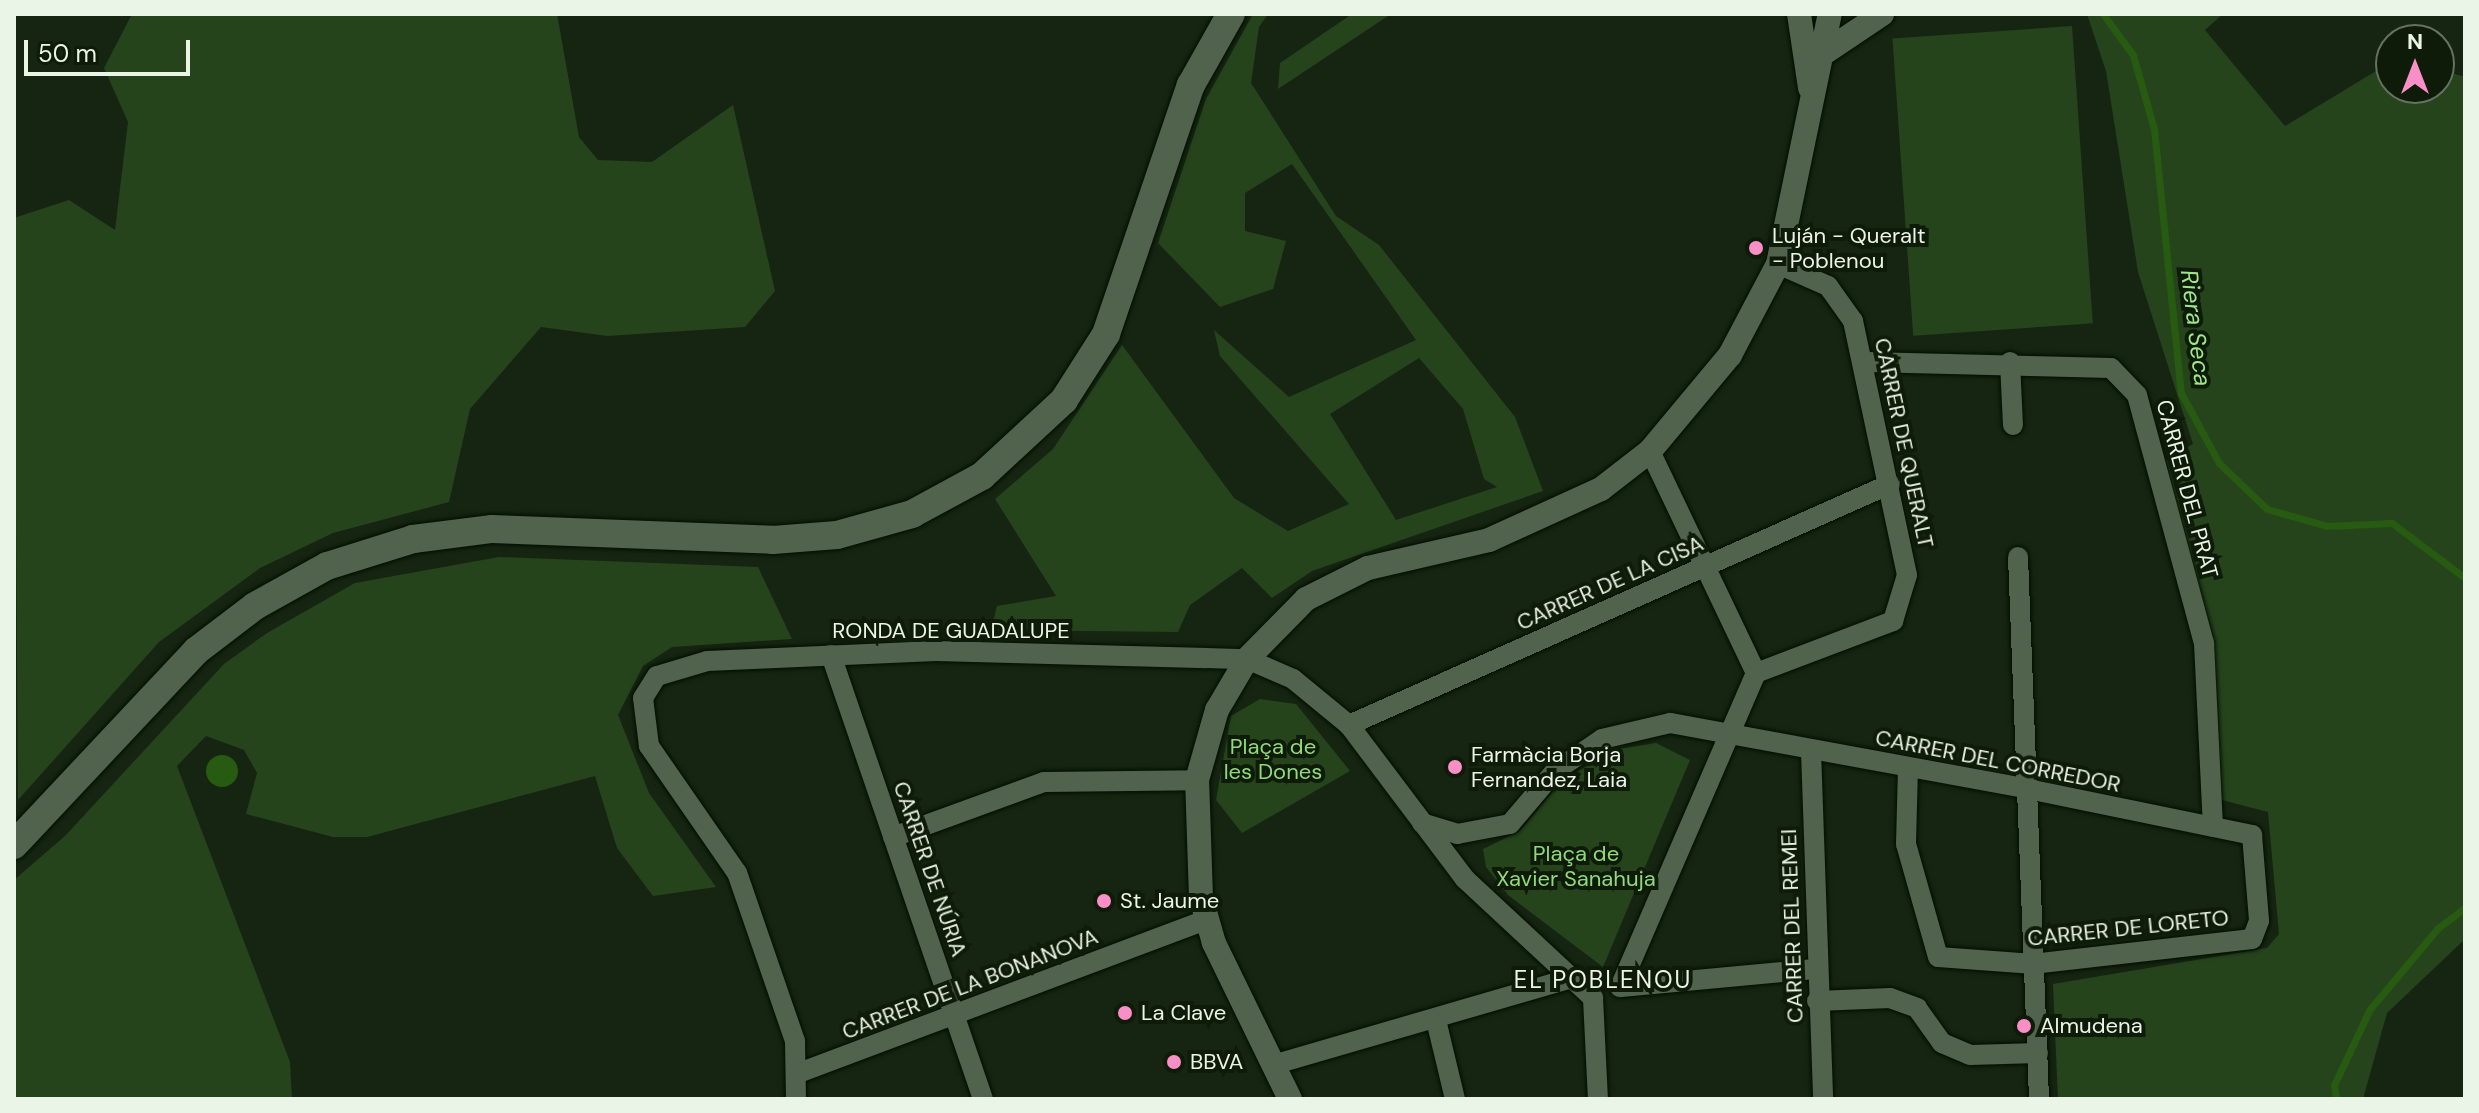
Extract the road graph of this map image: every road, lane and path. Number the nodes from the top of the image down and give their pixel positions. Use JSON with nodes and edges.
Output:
{"nodes":[{"id":1,"x":1231,"y":14,"type":"edge"},
{"id":2,"x":1799,"y":14,"type":"edge"},
{"id":3,"x":1830,"y":14,"type":"edge"},
{"id":4,"x":1882,"y":14,"type":"edge"},
{"id":5,"x":1824,"y":53,"type":"junction"},
{"id":6,"x":1812,"y":98,"type":"junction"},
{"id":7,"x":1778,"y":264,"type":"junction"},
{"id":8,"x":1868,"y":362,"type":"junction"},
{"id":9,"x":2010,"y":362,"type":"junction"},
{"id":10,"x":2013,"y":425,"type":"dead end"},
{"id":11,"x":1650,"y":451,"type":"junction"},
{"id":12,"x":1890,"y":484,"type":"junction"},
{"id":13,"x":2018,"y":557,"type":"dead end"},
{"id":14,"x":1705,"y":566,"type":"junction"},
{"id":15,"x":831,"y":655,"type":"junction"},
{"id":16,"x":1247,"y":659,"type":"junction"},
{"id":17,"x":1756,"y":673,"type":"junction"},
{"id":18,"x":1349,"y":725,"type":"junction"},
{"id":19,"x":1734,"y":738,"type":"junction"},
{"id":20,"x":1811,"y":751,"type":"junction"},
{"id":21,"x":1908,"y":768,"type":"junction"},
{"id":22,"x":1197,"y":780,"type":"junction"},
{"id":23,"x":2028,"y":789,"type":"junction"},
{"id":24,"x":1422,"y":823,"type":"junction"},
{"id":25,"x":2213,"y":827,"type":"junction"},
{"id":26,"x":2252,"y":835,"type":"joint"},
{"id":27,"x":893,"y":837,"type":"junction"},
{"id":28,"x":14,"y":845,"type":"edge"},
{"id":29,"x":1206,"y":920,"type":"junction"},
{"id":30,"x":2034,"y":964,"type":"junction"},
{"id":31,"x":1815,"y":969,"type":"junction"},
{"id":32,"x":1576,"y":977,"type":"junction"},
{"id":33,"x":1817,"y":1001,"type":"junction"},
{"id":34,"x":955,"y":1016,"type":"junction"},
{"id":35,"x":1436,"y":1020,"type":"junction"},
{"id":36,"x":2038,"y":1053,"type":"junction"},
{"id":37,"x":1276,"y":1064,"type":"junction"},
{"id":38,"x":796,"y":1074,"type":"junction"},
{"id":39,"x":796,"y":1099,"type":"edge"},
{"id":40,"x":983,"y":1099,"type":"edge"},
{"id":41,"x":1290,"y":1099,"type":"edge"},
{"id":42,"x":1455,"y":1099,"type":"edge"},
{"id":43,"x":1598,"y":1099,"type":"edge"},
{"id":44,"x":1823,"y":1099,"type":"edge"},
{"id":45,"x":2039,"y":1099,"type":"edge"}],
"edges":[{"from":1,"to":28,"type":"main road"},
{"from":2,"to":6,"type":"street"},
{"from":3,"to":5,"type":"street"},
{"from":4,"to":5,"type":"street"},
{"from":5,"to":6,"type":"street"},
{"from":6,"to":7,"type":"street"},
{"from":7,"to":8,"type":"street","name":"CARRER DE QUERALT"},
{"from":7,"to":11,"type":"street"},
{"from":8,"to":9,"type":"street","name":"CARRER DEL PRAT"},
{"from":8,"to":12,"type":"street","name":"CARRER DE QUERALT"},
{"from":9,"to":10,"type":"street"},
{"from":9,"to":25,"type":"street","name":"CARRER DEL PRAT"},
{"from":11,"to":14,"type":"street"},
{"from":11,"to":16,"type":"street"},
{"from":12,"to":14,"type":"street","name":"CARRER DE LA CISA"},
{"from":12,"to":17,"type":"street","name":"CARRER DE QUERALT"},
{"from":13,"to":23,"type":"street"},
{"from":14,"to":17,"type":"street"},
{"from":14,"to":18,"type":"street","name":"CARRER DE LA CISA"},
{"from":15,"to":16,"type":"street","name":"RONDA DE GUADALUPE"},
{"from":15,"to":27,"type":"street","name":"CARRER DE NÚRIA"},
{"from":15,"to":38,"type":"street","name":"RONDA DE GUADALUPE"},
{"from":16,"to":18,"type":"street"},
{"from":16,"to":22,"type":"street"},
{"from":17,"to":19,"type":"street"},
{"from":18,"to":24,"type":"street"},
{"from":19,"to":20,"type":"street","name":"CARRER DEL CORREDOR"},
{"from":19,"to":24,"type":"street"},
{"from":19,"to":31,"type":"street"},
{"from":20,"to":21,"type":"street","name":"CARRER DEL CORREDOR"},
{"from":20,"to":31,"type":"street","name":"CARRER DEL REMEI"},
{"from":21,"to":23,"type":"street","name":"CARRER DEL CORREDOR"},
{"from":21,"to":30,"type":"street","name":"CARRER DE LORETO"},
{"from":22,"to":27,"type":"street"},
{"from":22,"to":29,"type":"street"},
{"from":23,"to":25,"type":"street","name":"CARRER DEL CORREDOR"},
{"from":23,"to":30,"type":"street"},
{"from":24,"to":32,"type":"street"},
{"from":25,"to":26,"type":"street","name":"CARRER DEL CORREDOR"},
{"from":26,"to":30,"type":"street","name":"CARRER DE LORETO"},
{"from":27,"to":34,"type":"street","name":"CARRER DE NÚRIA"},
{"from":29,"to":34,"type":"street","name":"CARRER DE LA BONANOVA"},
{"from":29,"to":37,"type":"street"},
{"from":30,"to":36,"type":"street"},
{"from":31,"to":33,"type":"street","name":"CARRER DEL REMEI"},
{"from":32,"to":35,"type":"street"},
{"from":32,"to":43,"type":"street"},
{"from":33,"to":36,"type":"street"},
{"from":33,"to":44,"type":"street","name":"CARRER DEL REMEI"},
{"from":34,"to":38,"type":"street","name":"CARRER DE LA BONANOVA"},
{"from":34,"to":40,"type":"street","name":"CARRER DE NÚRIA"},
{"from":35,"to":37,"type":"street"},
{"from":35,"to":42,"type":"street"},
{"from":36,"to":45,"type":"street"},
{"from":37,"to":41,"type":"street"},
{"from":38,"to":39,"type":"street"}]}
